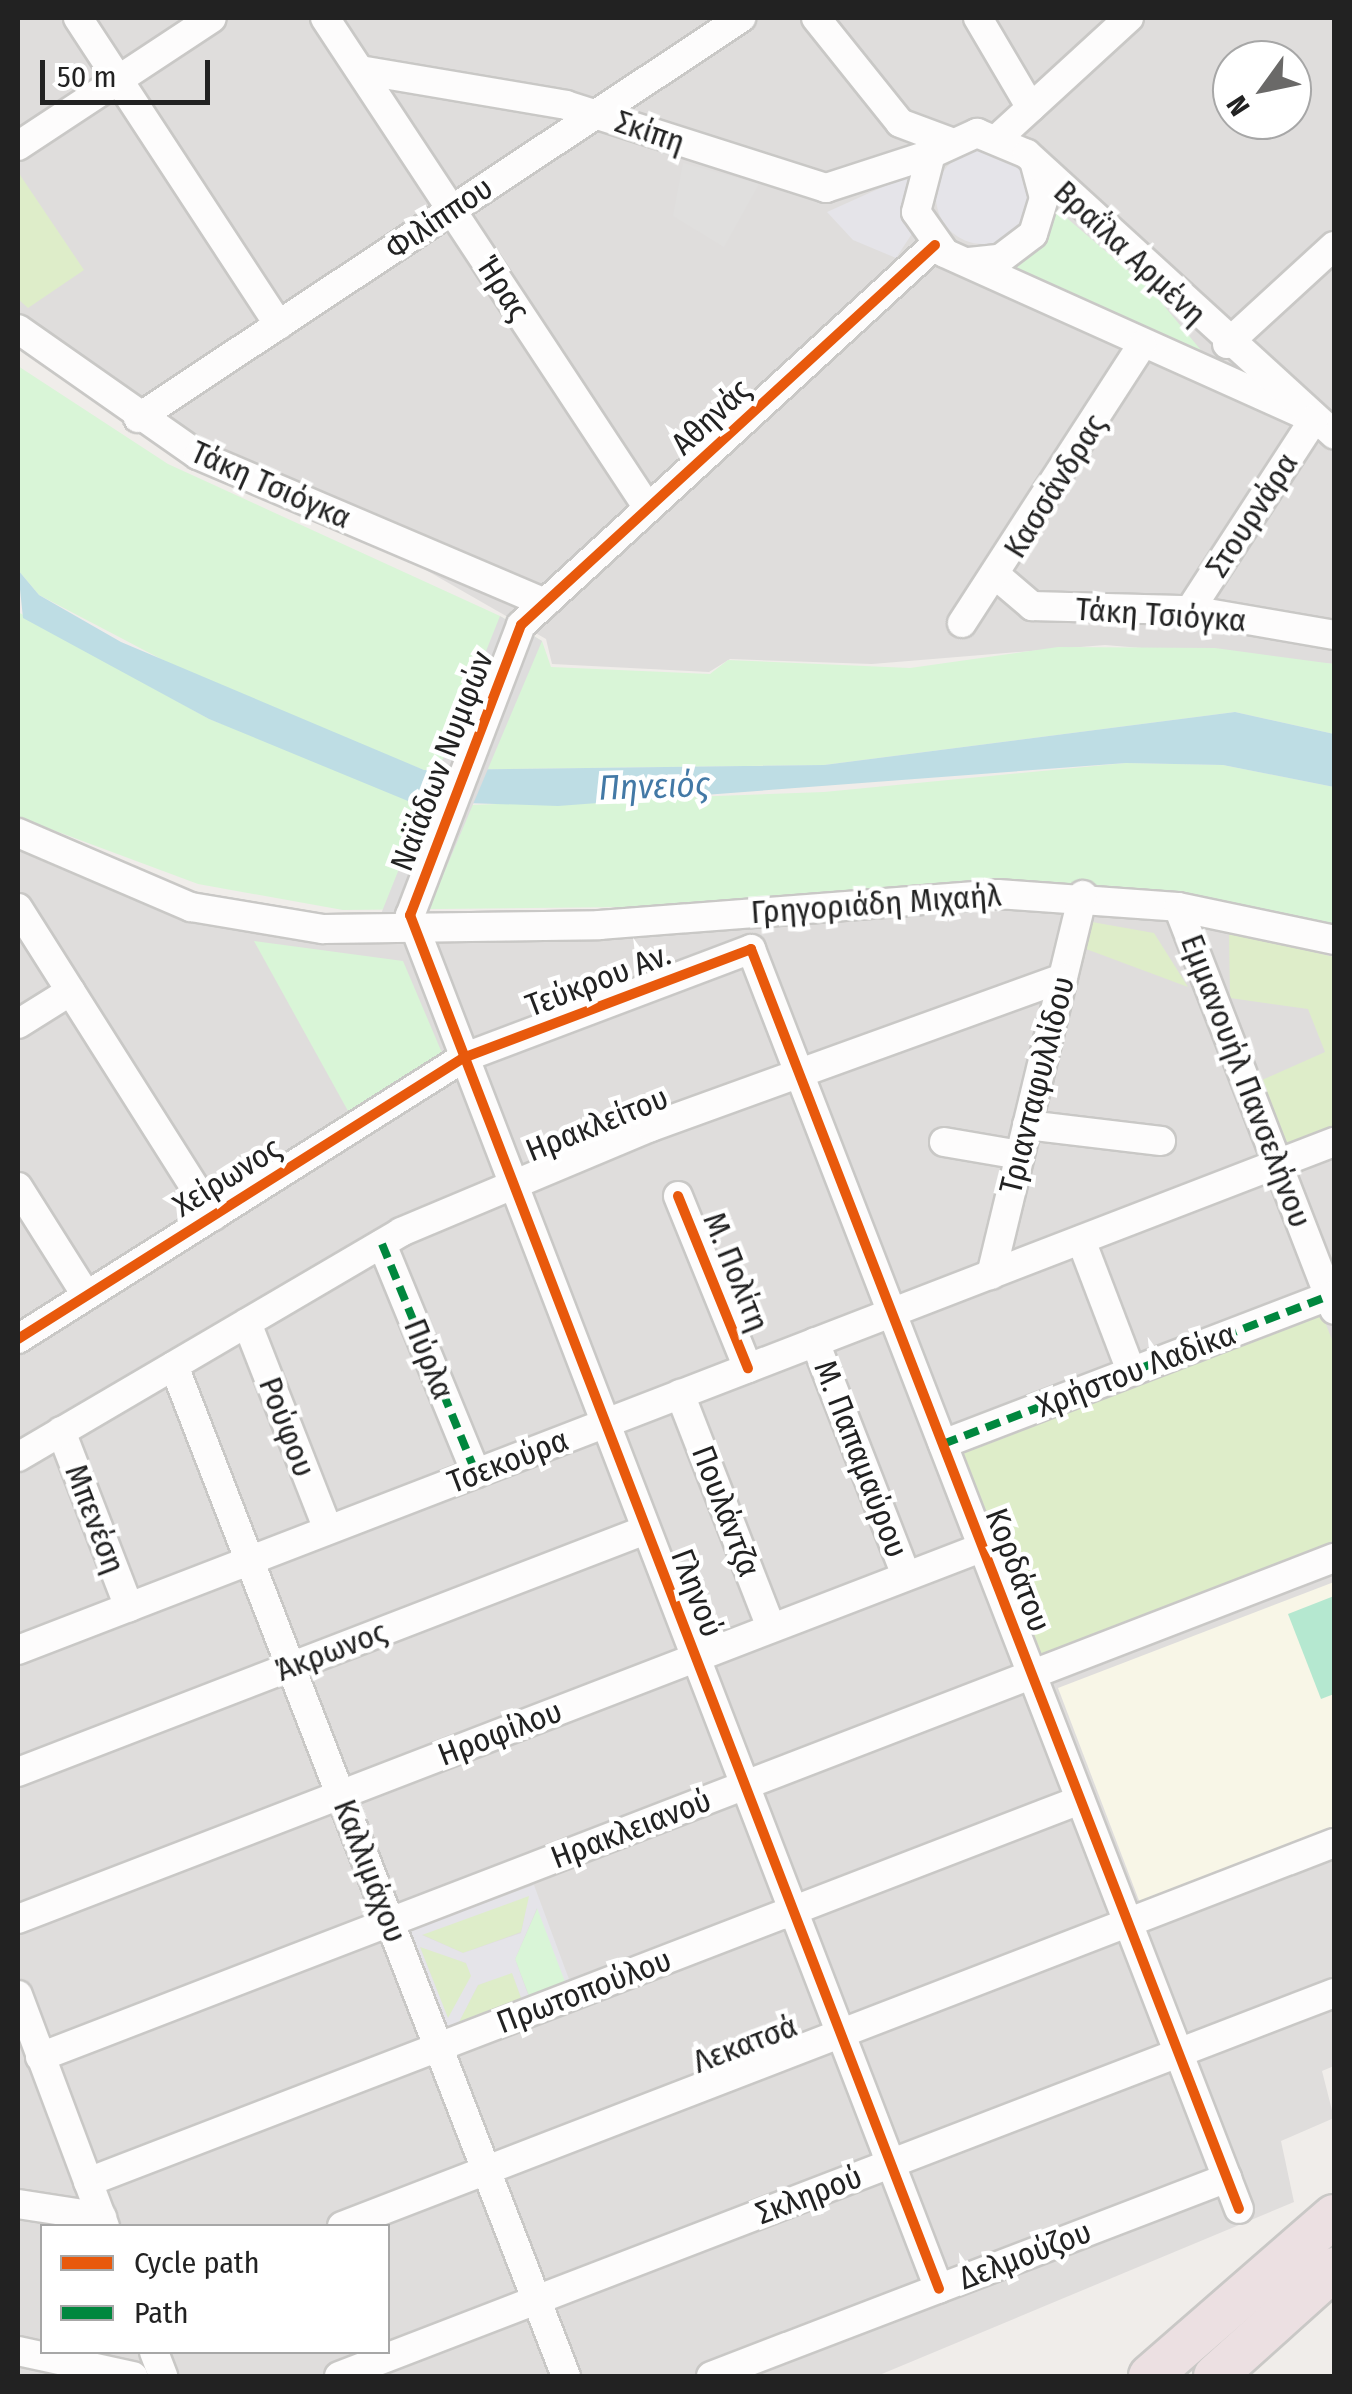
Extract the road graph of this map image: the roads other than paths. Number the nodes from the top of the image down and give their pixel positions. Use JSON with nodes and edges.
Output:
{"nodes":[{"id":1,"x":78,"y":18,"type":"edge"},
{"id":2,"x":212,"y":18,"type":"edge"},
{"id":3,"x":325,"y":18,"type":"edge"},
{"id":4,"x":741,"y":18,"type":"edge"},
{"id":5,"x":816,"y":18,"type":"edge"},
{"id":6,"x":978,"y":18,"type":"edge"},
{"id":7,"x":1112,"y":23,"type":"edge"},
{"id":8,"x":360,"y":70,"type":"junction"},
{"id":9,"x":118,"y":80,"type":"junction"},
{"id":10,"x":1030,"y":108,"type":"junction"},
{"id":11,"x":596,"y":114,"type":"junction"},
{"id":12,"x":1000,"y":136,"type":"junction"},
{"id":13,"x":18,"y":146,"type":"edge"},
{"id":14,"x":939,"y":148,"type":"junction"},
{"id":15,"x":1033,"y":161,"type":"junction"},
{"id":16,"x":451,"y":210,"type":"junction"},
{"id":17,"x":935,"y":245,"type":"junction"},
{"id":18,"x":1334,"y":246,"type":"edge"},
{"id":19,"x":968,"y":262,"type":"junction"},
{"id":20,"x":278,"y":325,"type":"junction"},
{"id":21,"x":18,"y":328,"type":"edge"},
{"id":22,"x":1227,"y":344,"type":"junction"},
{"id":23,"x":1142,"y":346,"type":"junction"},
{"id":24,"x":138,"y":418,"type":"junction"},
{"id":25,"x":1324,"y":427,"type":"edge"},
{"id":26,"x":648,"y":508,"type":"junction"},
{"id":27,"x":998,"y":577,"type":"junction"},
{"id":28,"x":545,"y":603,"type":"junction"},
{"id":29,"x":1190,"y":610,"type":"junction"},
{"id":30,"x":962,"y":623,"type":"dead end"},
{"id":31,"x":521,"y":626,"type":"joint"},
{"id":32,"x":1334,"y":634,"type":"edge"},
{"id":33,"x":18,"y":833,"type":"edge"},
{"id":34,"x":1083,"y":895,"type":"junction"},
{"id":35,"x":1178,"y":907,"type":"junction"},
{"id":36,"x":18,"y":908,"type":"edge"},
{"id":37,"x":411,"y":923,"type":"junction"},
{"id":38,"x":1334,"y":940,"type":"edge"},
{"id":39,"x":751,"y":949,"type":"joint"},
{"id":40,"x":1062,"y":978,"type":"junction"},
{"id":41,"x":70,"y":990,"type":"junction"},
{"id":42,"x":18,"y":1024,"type":"edge"},
{"id":43,"x":462,"y":1058,"type":"junction"},
{"id":44,"x":800,"y":1074,"type":"junction"},
{"id":45,"x":1027,"y":1124,"type":"junction"},
{"id":46,"x":1161,"y":1141,"type":"dead end"},
{"id":47,"x":944,"y":1142,"type":"dead end"},
{"id":48,"x":1334,"y":1142,"type":"edge"},
{"id":49,"x":1020,"y":1155,"type":"junction"},
{"id":50,"x":1278,"y":1164,"type":"junction"},
{"id":51,"x":512,"y":1186,"type":"junction"},
{"id":52,"x":18,"y":1187,"type":"edge"},
{"id":53,"x":678,"y":1196,"type":"dead end"},
{"id":54,"x":213,"y":1216,"type":"junction"},
{"id":55,"x":1081,"y":1240,"type":"junction"},
{"id":56,"x":382,"y":1244,"type":"junction"},
{"id":57,"x":991,"y":1275,"type":"junction"},
{"id":58,"x":86,"y":1296,"type":"junction"},
{"id":59,"x":1332,"y":1303,"type":"edge"},
{"id":60,"x":892,"y":1313,"type":"junction"},
{"id":61,"x":247,"y":1323,"type":"junction"},
{"id":62,"x":18,"y":1339,"type":"edge"},
{"id":63,"x":816,"y":1342,"type":"junction"},
{"id":64,"x":174,"y":1366,"type":"junction"},
{"id":65,"x":748,"y":1368,"type":"junction"},
{"id":66,"x":1132,"y":1371,"type":"junction"},
{"id":67,"x":680,"y":1394,"type":"junction"},
{"id":68,"x":604,"y":1424,"type":"junction"},
{"id":69,"x":61,"y":1431,"type":"junction"},
{"id":70,"x":942,"y":1444,"type":"junction"},
{"id":71,"x":18,"y":1457,"type":"edge"},
{"id":72,"x":476,"y":1473,"type":"junction"},
{"id":73,"x":328,"y":1530,"type":"junction"},
{"id":74,"x":646,"y":1530,"type":"junction"},
{"id":75,"x":983,"y":1547,"type":"junction"},
{"id":76,"x":1334,"y":1558,"type":"edge"},
{"id":77,"x":250,"y":1560,"type":"junction"},
{"id":78,"x":906,"y":1576,"type":"junction"},
{"id":79,"x":129,"y":1607,"type":"junction"},
{"id":80,"x":771,"y":1628,"type":"junction"},
{"id":81,"x":18,"y":1650,"type":"edge"},
{"id":82,"x":695,"y":1658,"type":"junction"},
{"id":83,"x":291,"y":1666,"type":"junction"},
{"id":84,"x":1032,"y":1674,"type":"junction"},
{"id":85,"x":18,"y":1772,"type":"edge"},
{"id":86,"x":744,"y":1785,"type":"junction"},
{"id":87,"x":340,"y":1794,"type":"junction"},
{"id":88,"x":1080,"y":1800,"type":"junction"},
{"id":89,"x":1334,"y":1844,"type":"edge"},
{"id":90,"x":793,"y":1911,"type":"junction"},
{"id":91,"x":18,"y":1919,"type":"edge"},
{"id":92,"x":390,"y":1922,"type":"junction"},
{"id":93,"x":1128,"y":1922,"type":"junction"},
{"id":94,"x":1334,"y":1993,"type":"edge"},
{"id":95,"x":18,"y":1996,"type":"edge"},
{"id":96,"x":841,"y":2034,"type":"junction"},
{"id":97,"x":438,"y":2048,"type":"junction"},
{"id":98,"x":1178,"y":2053,"type":"junction"},
{"id":99,"x":40,"y":2056,"type":"junction"},
{"id":100,"x":891,"y":2164,"type":"junction"},
{"id":101,"x":486,"y":2171,"type":"junction"},
{"id":102,"x":1227,"y":2178,"type":"junction"},
{"id":103,"x":88,"y":2182,"type":"junction"},
{"id":104,"x":18,"y":2204,"type":"edge"},
{"id":105,"x":1239,"y":2209,"type":"dead end"},
{"id":106,"x":1334,"y":2216,"type":"edge"},
{"id":107,"x":103,"y":2222,"type":"edge"},
{"id":108,"x":347,"y":2224,"type":"edge"},
{"id":109,"x":1334,"y":2270,"type":"edge"},
{"id":110,"x":939,"y":2288,"type":"junction"},
{"id":111,"x":536,"y":2300,"type":"junction"},
{"id":112,"x":18,"y":2351,"type":"edge"},
{"id":113,"x":83,"y":2364,"type":"edge"},
{"id":114,"x":133,"y":2376,"type":"edge"},
{"id":115,"x":339,"y":2376,"type":"edge"},
{"id":116,"x":566,"y":2376,"type":"edge"},
{"id":117,"x":711,"y":2376,"type":"edge"},
{"id":118,"x":1150,"y":2376,"type":"edge"},
{"id":119,"x":1214,"y":2376,"type":"edge"}],
"edges":[{"from":1,"to":9,"type":"street"},
{"from":2,"to":9,"type":"street"},
{"from":3,"to":8,"type":"street","name":"Ήρας"},
{"from":4,"to":11,"type":"street","name":"Φιλίππου"},
{"from":5,"to":14,"type":"street"},
{"from":6,"to":10,"type":"street"},
{"from":7,"to":10,"type":"street"},
{"from":8,"to":11,"type":"street","name":"Σκίπη"},
{"from":8,"to":16,"type":"street","name":"Ήρας"},
{"from":9,"to":13,"type":"street"},
{"from":9,"to":20,"type":"street"},
{"from":10,"to":12,"type":"street"},
{"from":11,"to":14,"type":"street","name":"Σκίπη"},
{"from":11,"to":16,"type":"street","name":"Φιλίππου"},
{"from":12,"to":14,"type":"street"},
{"from":12,"to":15,"type":"street"},
{"from":14,"to":17,"type":"street"},
{"from":15,"to":19,"type":"street"},
{"from":15,"to":22,"type":"street","name":"Βραΐλα Αρμένη"},
{"from":16,"to":20,"type":"street","name":"Φιλίππου"},
{"from":16,"to":26,"type":"street","name":"Ήρας"},
{"from":17,"to":19,"type":"street"},
{"from":17,"to":26,"type":"street","name":"Αθηνάς"},
{"from":18,"to":22,"type":"street"},
{"from":19,"to":23,"type":"street"},
{"from":20,"to":24,"type":"street","name":"Φιλίππου"},
{"from":21,"to":24,"type":"street","name":"Τάκη Τσιόγκα"},
{"from":22,"to":25,"type":"street","name":"Βραΐλα Αρμένη"},
{"from":23,"to":25,"type":"street"},
{"from":23,"to":27,"type":"street","name":"Κασσάνδρας"},
{"from":24,"to":28,"type":"street","name":"Τάκη Τσιόγκα"},
{"from":25,"to":29,"type":"street","name":"Στουρνάρα"},
{"from":26,"to":28,"type":"street","name":"Αθηνάς"},
{"from":27,"to":29,"type":"street","name":"Τάκη Τσιόγκα"},
{"from":27,"to":30,"type":"street","name":"Κασσάνδρας"},
{"from":28,"to":31,"type":"street","name":"Αθηνάς"},
{"from":29,"to":32,"type":"street","name":"Τάκη Τσιόγκα"},
{"from":31,"to":37,"type":"street","name":"Ναϊάδων Νυμφών"},
{"from":33,"to":37,"type":"street","name":"Γρηγοριάδη Μιχαήλ"},
{"from":34,"to":35,"type":"street","name":"Γρηγοριάδη Μιχαήλ"},
{"from":34,"to":37,"type":"street","name":"Γρηγοριάδη Μιχαήλ"},
{"from":34,"to":40,"type":"street","name":"Τριανταφυλλίδου"},
{"from":35,"to":38,"type":"street","name":"Γρηγοριάδη Μιχαήλ"},
{"from":35,"to":50,"type":"street","name":"Εμμανουήλ Πανσελήνου"},
{"from":36,"to":41,"type":"street"},
{"from":37,"to":43,"type":"street","name":"Γληνού"},
{"from":39,"to":43,"type":"street","name":"Τεύκρου Αν."},
{"from":39,"to":44,"type":"street","name":"Κορδάτου"},
{"from":40,"to":44,"type":"street","name":"Ηρακλείτου"},
{"from":40,"to":45,"type":"street","name":"Τριανταφυλλίδου"},
{"from":41,"to":42,"type":"street"},
{"from":41,"to":54,"type":"street"},
{"from":43,"to":51,"type":"street","name":"Γληνού"},
{"from":43,"to":54,"type":"street","name":"Χείρωνος"},
{"from":44,"to":51,"type":"street","name":"Ηρακλείτου"},
{"from":44,"to":60,"type":"street","name":"Κορδάτου"},
{"from":45,"to":46,"type":"street"},
{"from":45,"to":49,"type":"street","name":"Τριανταφυλλίδου"},
{"from":47,"to":49,"type":"street"},
{"from":48,"to":50,"type":"street","name":"Τσεκούρα"},
{"from":49,"to":57,"type":"street","name":"Τριανταφυλλίδου"},
{"from":50,"to":55,"type":"street","name":"Τσεκούρα"},
{"from":50,"to":59,"type":"street","name":"Εμμανουήλ Πανσελήνου"},
{"from":51,"to":56,"type":"street","name":"Ηρακλείτου"},
{"from":51,"to":68,"type":"street","name":"Γληνού"},
{"from":52,"to":58,"type":"street"},
{"from":53,"to":65,"type":"street","name":"Μ. Πολίτη"},
{"from":54,"to":58,"type":"street","name":"Χείρωνος"},
{"from":55,"to":57,"type":"street","name":"Τσεκούρα"},
{"from":55,"to":66,"type":"street"},
{"from":56,"to":61,"type":"street","name":"Ηρακλείτου"},
{"from":56,"to":72,"type":"street","name":"Πύρλα"},
{"from":57,"to":60,"type":"street","name":"Τσεκούρα"},
{"from":58,"to":62,"type":"street","name":"Χείρωνος"},
{"from":59,"to":66,"type":"street","name":"Χρήστου Λαδίκα"},
{"from":60,"to":63,"type":"street","name":"Τσεκούρα"},
{"from":60,"to":70,"type":"street","name":"Κορδάτου"},
{"from":61,"to":64,"type":"street","name":"Ηρακλείτου"},
{"from":61,"to":73,"type":"street","name":"Ρούφου"},
{"from":63,"to":65,"type":"street","name":"Τσεκούρα"},
{"from":63,"to":78,"type":"street","name":"Μ. Παπαμαύρου"},
{"from":64,"to":69,"type":"street","name":"Ηρακλείτου"},
{"from":64,"to":77,"type":"street","name":"Καλλιμάχου"},
{"from":65,"to":67,"type":"street","name":"Τσεκούρα"},
{"from":66,"to":70,"type":"street","name":"Χρήστου Λαδίκα"},
{"from":67,"to":68,"type":"street","name":"Τσεκούρα"},
{"from":67,"to":80,"type":"street","name":"Πουλάντζα"},
{"from":68,"to":72,"type":"street","name":"Τσεκούρα"},
{"from":68,"to":74,"type":"street","name":"Γληνού"},
{"from":69,"to":71,"type":"street","name":"Ηρακλείτου"},
{"from":69,"to":79,"type":"street","name":"Μπενέση"},
{"from":70,"to":75,"type":"street","name":"Κορδάτου"},
{"from":72,"to":73,"type":"street","name":"Τσεκούρα"},
{"from":73,"to":77,"type":"street","name":"Τσεκούρα"},
{"from":74,"to":82,"type":"street","name":"Γληνού"},
{"from":74,"to":83,"type":"street","name":"Άκρωνος"},
{"from":75,"to":78,"type":"street","name":"Ηροφίλου"},
{"from":75,"to":84,"type":"street","name":"Κορδάτου"},
{"from":76,"to":84,"type":"street","name":"Ηρακλειανού"},
{"from":77,"to":79,"type":"street","name":"Τσεκούρα"},
{"from":77,"to":83,"type":"street","name":"Καλλιμάχου"},
{"from":78,"to":80,"type":"street","name":"Ηροφίλου"},
{"from":79,"to":81,"type":"street","name":"Τσεκούρα"},
{"from":80,"to":82,"type":"street","name":"Ηροφίλου"},
{"from":82,"to":86,"type":"street","name":"Γληνού"},
{"from":82,"to":87,"type":"street","name":"Ηροφίλου"},
{"from":83,"to":85,"type":"street","name":"Άκρωνος"},
{"from":83,"to":87,"type":"street","name":"Καλλιμάχου"},
{"from":84,"to":86,"type":"street","name":"Ηρακλειανού"},
{"from":84,"to":88,"type":"street","name":"Κορδάτου"},
{"from":86,"to":90,"type":"street","name":"Γληνού"},
{"from":86,"to":92,"type":"street","name":"Ηρακλειανού"},
{"from":87,"to":91,"type":"street","name":"Ηροφίλου"},
{"from":87,"to":92,"type":"street","name":"Καλλιμάχου"},
{"from":88,"to":90,"type":"street","name":"Πρωτοπούλου"},
{"from":88,"to":93,"type":"street","name":"Κορδάτου"},
{"from":89,"to":93,"type":"street","name":"Λεκατσά"},
{"from":90,"to":96,"type":"street","name":"Γληνού"},
{"from":90,"to":97,"type":"street","name":"Πρωτοπούλου"},
{"from":92,"to":97,"type":"street","name":"Καλλιμάχου"},
{"from":92,"to":99,"type":"street","name":"Ηρακλειανού"},
{"from":93,"to":96,"type":"street","name":"Λεκατσά"},
{"from":93,"to":98,"type":"street","name":"Κορδάτου"},
{"from":94,"to":98,"type":"street","name":"Σκληρού"},
{"from":95,"to":99,"type":"street"},
{"from":96,"to":100,"type":"street","name":"Γληνού"},
{"from":96,"to":101,"type":"street","name":"Λεκατσά"},
{"from":97,"to":101,"type":"street","name":"Καλλιμάχου"},
{"from":97,"to":103,"type":"street","name":"Πρωτοπούλου"},
{"from":98,"to":100,"type":"street","name":"Σκληρού"},
{"from":98,"to":102,"type":"street","name":"Κορδάτου"},
{"from":99,"to":103,"type":"street"},
{"from":100,"to":110,"type":"street","name":"Γληνού"},
{"from":100,"to":111,"type":"street","name":"Σκληρού"},
{"from":101,"to":108,"type":"street","name":"Λεκατσά"},
{"from":101,"to":111,"type":"street","name":"Καλλιμάχου"},
{"from":102,"to":105,"type":"street","name":"Κορδάτου"},
{"from":102,"to":110,"type":"street","name":"Δελμούζου"},
{"from":103,"to":107,"type":"street"},
{"from":104,"to":107,"type":"street"},
{"from":106,"to":118,"type":"highway"},
{"from":109,"to":119,"type":"highway"},
{"from":110,"to":117,"type":"street","name":"Δελμούζου"},
{"from":111,"to":115,"type":"street","name":"Σκληρού"},
{"from":111,"to":116,"type":"street","name":"Καλλιμάχου"},
{"from":112,"to":113,"type":"street"},
{"from":113,"to":114,"type":"street"}]}
